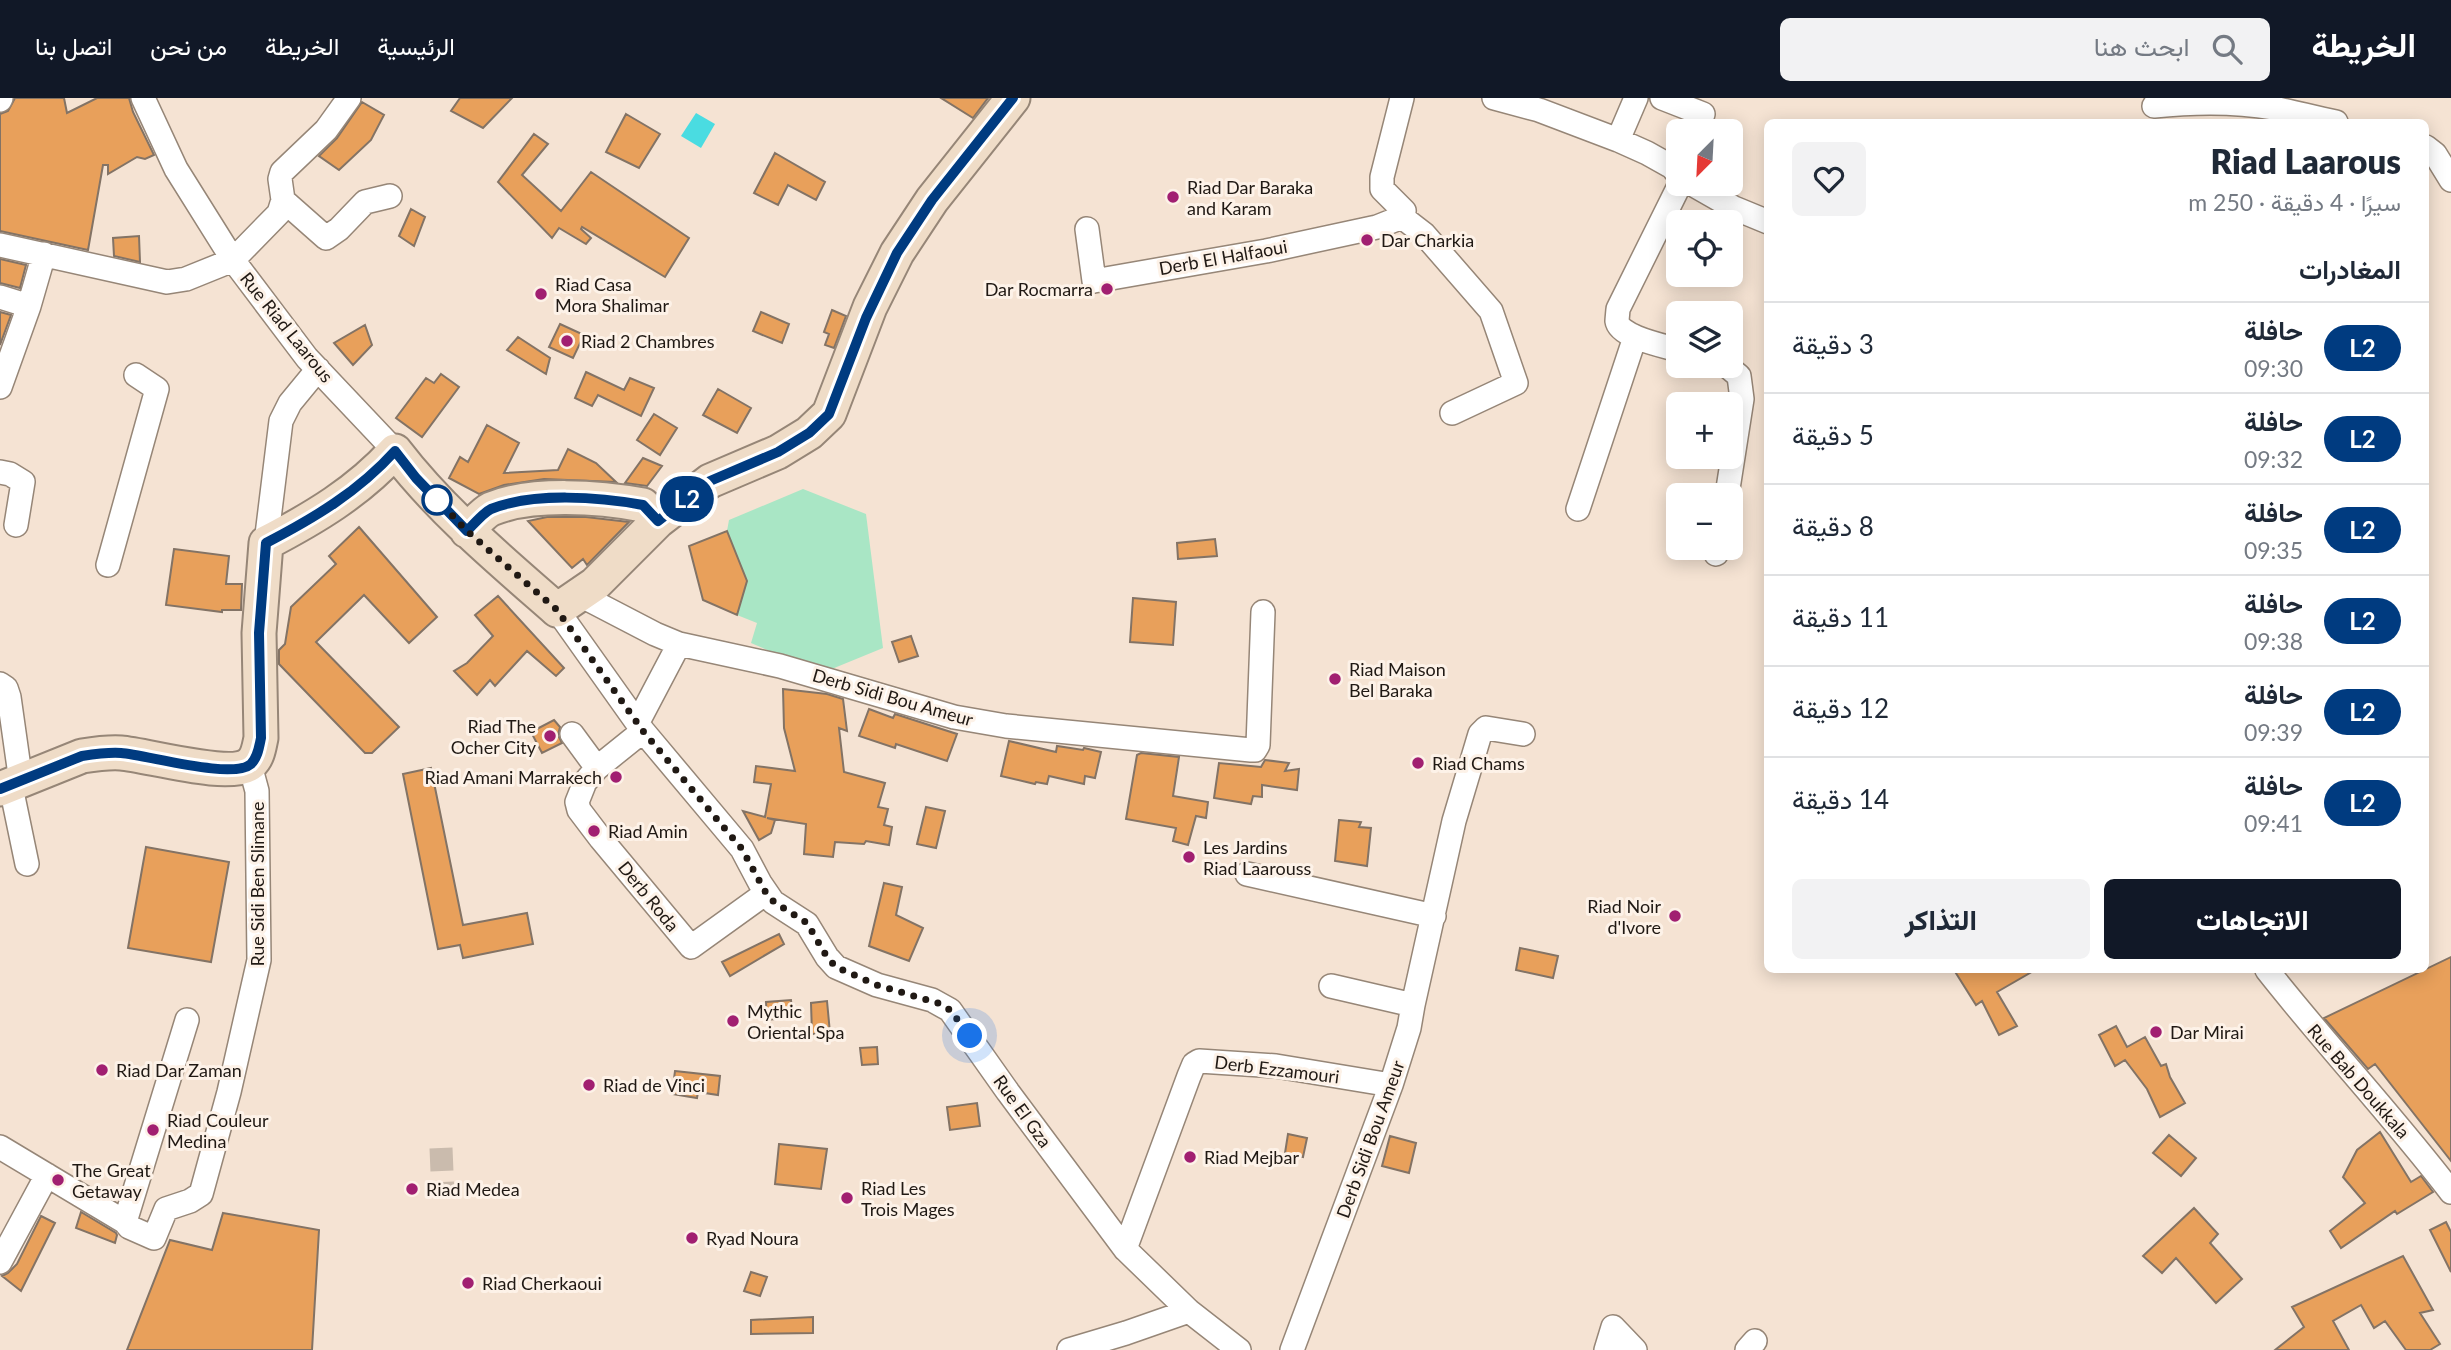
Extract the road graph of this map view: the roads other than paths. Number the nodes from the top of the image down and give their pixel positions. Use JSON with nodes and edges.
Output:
{"nodes":[{"id":1,"x":143,"y":98,"type":"edge"},
{"id":2,"x":349,"y":98,"type":"edge"},
{"id":3,"x":1013,"y":98,"type":"edge"},
{"id":4,"x":1402,"y":98,"type":"edge"},
{"id":5,"x":1494,"y":98,"type":"edge"},
{"id":6,"x":1636,"y":98,"type":"edge"},
{"id":7,"x":1662,"y":98,"type":"edge"},
{"id":8,"x":2154,"y":109,"type":"edge"},
{"id":9,"x":1703,"y":114,"type":"dead end"},
{"id":10,"x":2322,"y":119,"type":"edge"},
{"id":11,"x":1618,"y":140,"type":"junction"},
{"id":12,"x":2429,"y":149,"type":"edge"},
{"id":13,"x":1666,"y":164,"type":"edge"},
{"id":14,"x":2451,"y":180,"type":"edge"},
{"id":15,"x":390,"y":196,"type":"dead end"},
{"id":16,"x":1674,"y":196,"type":"edge"},
{"id":17,"x":1713,"y":196,"type":"edge"},
{"id":18,"x":283,"y":200,"type":"junction"},
{"id":19,"x":1402,"y":216,"type":"junction"},
{"id":20,"x":1764,"y":220,"type":"edge"},
{"id":21,"x":1087,"y":229,"type":"dead end"},
{"id":22,"x":0,"y":245,"type":"edge"},
{"id":23,"x":44,"y":254,"type":"junction"},
{"id":24,"x":233,"y":260,"type":"junction"},
{"id":25,"x":0,"y":297,"type":"edge"},
{"id":26,"x":29,"y":306,"type":"junction"},
{"id":27,"x":1636,"y":337,"type":"junction"},
{"id":28,"x":1666,"y":346,"type":"edge"},
{"id":29,"x":317,"y":369,"type":"junction"},
{"id":30,"x":136,"y":375,"type":"dead end"},
{"id":31,"x":1739,"y":378,"type":"edge"},
{"id":32,"x":0,"y":387,"type":"edge"},
{"id":33,"x":1452,"y":413,"type":"dead end"},
{"id":34,"x":395,"y":451,"type":"junction"},
{"id":35,"x":0,"y":472,"type":"edge"},
{"id":36,"x":1729,"y":483,"type":"edge"},
{"id":37,"x":1578,"y":509,"type":"dead end"},
{"id":38,"x":658,"y":521,"type":"junction"},
{"id":39,"x":16,"y":525,"type":"dead end"},
{"id":40,"x":467,"y":531,"type":"junction"},
{"id":41,"x":266,"y":543,"type":"junction"},
{"id":42,"x":108,"y":565,"type":"dead end"},
{"id":43,"x":569,"y":603,"type":"junction"},
{"id":44,"x":1262,"y":612,"type":"dead end"},
{"id":45,"x":679,"y":643,"type":"junction"},
{"id":46,"x":0,"y":684,"type":"edge"},
{"id":47,"x":640,"y":727,"type":"junction"},
{"id":48,"x":572,"y":734,"type":"dead end"},
{"id":49,"x":1523,"y":734,"type":"dead end"},
{"id":50,"x":250,"y":765,"type":"junction"},
{"id":51,"x":597,"y":768,"type":"junction"},
{"id":52,"x":11,"y":786,"type":"edge"},
{"id":53,"x":27,"y":864,"type":"dead end"},
{"id":54,"x":1247,"y":874,"type":"dead end"},
{"id":55,"x":766,"y":893,"type":"junction"},
{"id":56,"x":1434,"y":916,"type":"junction"},
{"id":57,"x":2269,"y":973,"type":"edge"},
{"id":58,"x":1331,"y":986,"type":"dead end"},
{"id":59,"x":1413,"y":1005,"type":"junction"},
{"id":60,"x":187,"y":1020,"type":"dead end"},
{"id":61,"x":1391,"y":1084,"type":"junction"},
{"id":62,"x":0,"y":1147,"type":"edge"},
{"id":63,"x":47,"y":1175,"type":"junction"},
{"id":64,"x":2451,"y":1192,"type":"edge"},
{"id":65,"x":125,"y":1222,"type":"junction"},
{"id":66,"x":1125,"y":1249,"type":"junction"},
{"id":67,"x":0,"y":1262,"type":"edge"},
{"id":68,"x":1189,"y":1311,"type":"junction"},
{"id":69,"x":1069,"y":1350,"type":"edge"},
{"id":70,"x":1240,"y":1350,"type":"edge"},
{"id":71,"x":1292,"y":1350,"type":"edge"},
{"id":72,"x":1606,"y":1350,"type":"edge"},
{"id":73,"x":1635,"y":1350,"type":"edge"}],
"edges":[{"from":1,"to":24,"type":"street","name":"Rue Riad Laarous"},
{"from":2,"to":18,"type":"street"},
{"from":3,"to":38,"type":"street"},
{"from":4,"to":19,"type":"street"},
{"from":5,"to":11,"type":"street"},
{"from":6,"to":11,"type":"street"},
{"from":7,"to":9,"type":"street"},
{"from":8,"to":10,"type":"street"},
{"from":11,"to":13,"type":"street"},
{"from":12,"to":14,"type":"street"},
{"from":15,"to":18,"type":"street"},
{"from":16,"to":27,"type":"street"},
{"from":17,"to":20,"type":"street"},
{"from":18,"to":24,"type":"street"},
{"from":19,"to":21,"type":"street","name":"Derb El Halfaoui"},
{"from":19,"to":33,"type":"street"},
{"from":22,"to":23,"type":"street"},
{"from":23,"to":24,"type":"street"},
{"from":23,"to":26,"type":"street"},
{"from":24,"to":29,"type":"street","name":"Rue Riad Laarous"},
{"from":25,"to":26,"type":"street"},
{"from":26,"to":32,"type":"street"},
{"from":27,"to":28,"type":"street"},
{"from":27,"to":37,"type":"street"},
{"from":29,"to":34,"type":"street","name":"Rue Riad Laarous"},
{"from":29,"to":41,"type":"street"},
{"from":30,"to":42,"type":"street"},
{"from":31,"to":36,"type":"street"},
{"from":34,"to":40,"type":"street","name":"Rue Riad Laarous"},
{"from":34,"to":41,"type":"street"},
{"from":35,"to":39,"type":"street"},
{"from":38,"to":40,"type":"street"},
{"from":38,"to":43,"type":"street"},
{"from":40,"to":43,"type":"street","name":"Rue Riad Laarous"},
{"from":41,"to":50,"type":"street"},
{"from":43,"to":45,"type":"street","name":"Derb Sidi Bou Ameur"},
{"from":43,"to":47,"type":"street","name":"Rue El Gza"},
{"from":44,"to":45,"type":"street","name":"Derb Sidi Bou Ameur"},
{"from":45,"to":47,"type":"street"},
{"from":46,"to":52,"type":"street"},
{"from":47,"to":51,"type":"street","name":"Derb Roda"},
{"from":47,"to":55,"type":"street","name":"Rue El Gza"},
{"from":48,"to":51,"type":"street"},
{"from":49,"to":56,"type":"street","name":"Derb Sidi Bou Ameur"},
{"from":50,"to":52,"type":"street"},
{"from":50,"to":65,"type":"street","name":"Rue Sidi Ben Slimane"},
{"from":51,"to":55,"type":"street","name":"Derb Roda"},
{"from":52,"to":53,"type":"street"},
{"from":54,"to":56,"type":"street"},
{"from":55,"to":66,"type":"street","name":"Rue El Gza"},
{"from":56,"to":59,"type":"street","name":"Derb Sidi Bou Ameur"},
{"from":57,"to":64,"type":"street","name":"Rue Bab Doukkala"},
{"from":58,"to":59,"type":"street"},
{"from":59,"to":61,"type":"street","name":"Derb Sidi Bou Ameur"},
{"from":60,"to":65,"type":"street"},
{"from":61,"to":66,"type":"street","name":"Derb Ezzamouri"},
{"from":61,"to":71,"type":"street","name":"Derb Sidi Bou Ameur"},
{"from":62,"to":63,"type":"street"},
{"from":63,"to":65,"type":"street"},
{"from":63,"to":67,"type":"street"},
{"from":66,"to":68,"type":"street","name":"Rue El Gza"},
{"from":68,"to":69,"type":"street"},
{"from":68,"to":70,"type":"street","name":"Rue El Gza"},
{"from":72,"to":73,"type":"street"}]}
